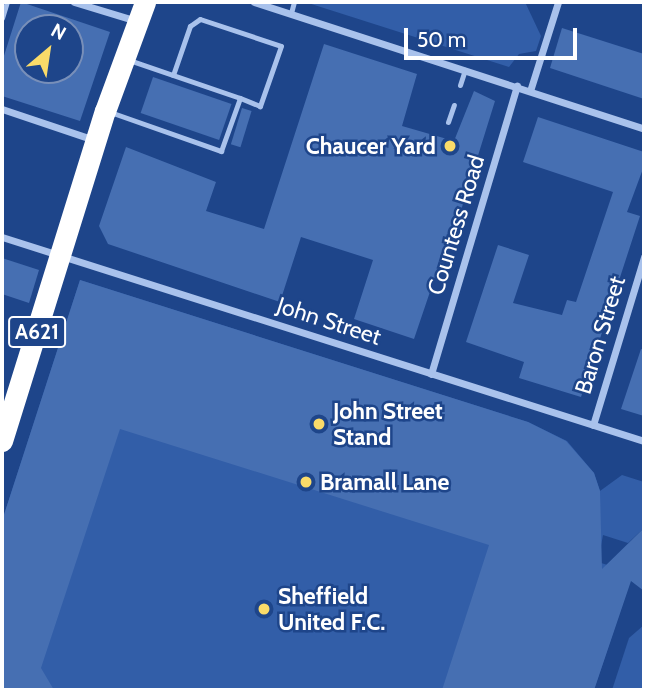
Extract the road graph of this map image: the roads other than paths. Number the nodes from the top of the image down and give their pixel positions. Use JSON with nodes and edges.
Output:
{"nodes":[{"id":1,"x":7,"y":2,"type":"edge"},
{"id":2,"x":74,"y":2,"type":"edge"},
{"id":3,"x":254,"y":2,"type":"edge"},
{"id":4,"x":294,"y":2,"type":"edge"},
{"id":5,"x":558,"y":2,"type":"edge"},
{"id":6,"x":141,"y":11,"type":"edge"},
{"id":7,"x":291,"y":13,"type":"junction"},
{"id":8,"x":2,"y":18,"type":"edge"},
{"id":9,"x":122,"y":58,"type":"junction"},
{"id":10,"x":465,"y":70,"type":"junction"},
{"id":11,"x":173,"y":75,"type":"junction"},
{"id":12,"x":460,"y":85,"type":"dead end"},
{"id":13,"x":517,"y":86,"type":"junction"},
{"id":14,"x":530,"y":91,"type":"junction"},
{"id":15,"x":240,"y":98,"type":"junction"},
{"id":16,"x":454,"y":105,"type":"dead end"},
{"id":17,"x":2,"y":109,"type":"edge"},
{"id":18,"x":105,"y":111,"type":"junction"},
{"id":19,"x":448,"y":121,"type":"dead end"},
{"id":20,"x":644,"y":129,"type":"edge"},
{"id":21,"x":95,"y":140,"type":"junction"},
{"id":22,"x":2,"y":237,"type":"edge"},
{"id":23,"x":62,"y":256,"type":"junction"},
{"id":24,"x":644,"y":257,"type":"edge"},
{"id":25,"x":431,"y":374,"type":"junction"},
{"id":26,"x":593,"y":425,"type":"junction"},
{"id":27,"x":2,"y":441,"type":"edge"},
{"id":28,"x":644,"y":441,"type":"edge"}],
"edges":[{"from":1,"to":8,"type":"lane"},
{"from":2,"to":6,"type":"street"},
{"from":3,"to":7,"type":"street"},
{"from":4,"to":7,"type":"lane"},
{"from":5,"to":14,"type":"street"},
{"from":6,"to":9,"type":"highway","number":"A621"},
{"from":7,"to":10,"type":"street"},
{"from":9,"to":11,"type":"lane"},
{"from":9,"to":18,"type":"highway","number":"A621"},
{"from":10,"to":12,"type":"lane"},
{"from":10,"to":13,"type":"street"},
{"from":11,"to":15,"type":"lane"},
{"from":11,"to":15,"type":"lane"},
{"from":13,"to":14,"type":"street"},
{"from":13,"to":25,"type":"street","name":"Countess Road"},
{"from":14,"to":20,"type":"street"},
{"from":15,"to":18,"type":"lane"},
{"from":16,"to":19,"type":"lane"},
{"from":17,"to":21,"type":"street"},
{"from":18,"to":21,"type":"highway","number":"A621"},
{"from":21,"to":23,"type":"highway","number":"A621"},
{"from":22,"to":23,"type":"street","name":"John Street"},
{"from":23,"to":25,"type":"street","name":"John Street"},
{"from":23,"to":27,"type":"highway","number":"A621"},
{"from":24,"to":26,"type":"street","name":"Baron Street"},
{"from":25,"to":26,"type":"street","name":"John Street"},
{"from":26,"to":28,"type":"street","name":"John Street"}]}
